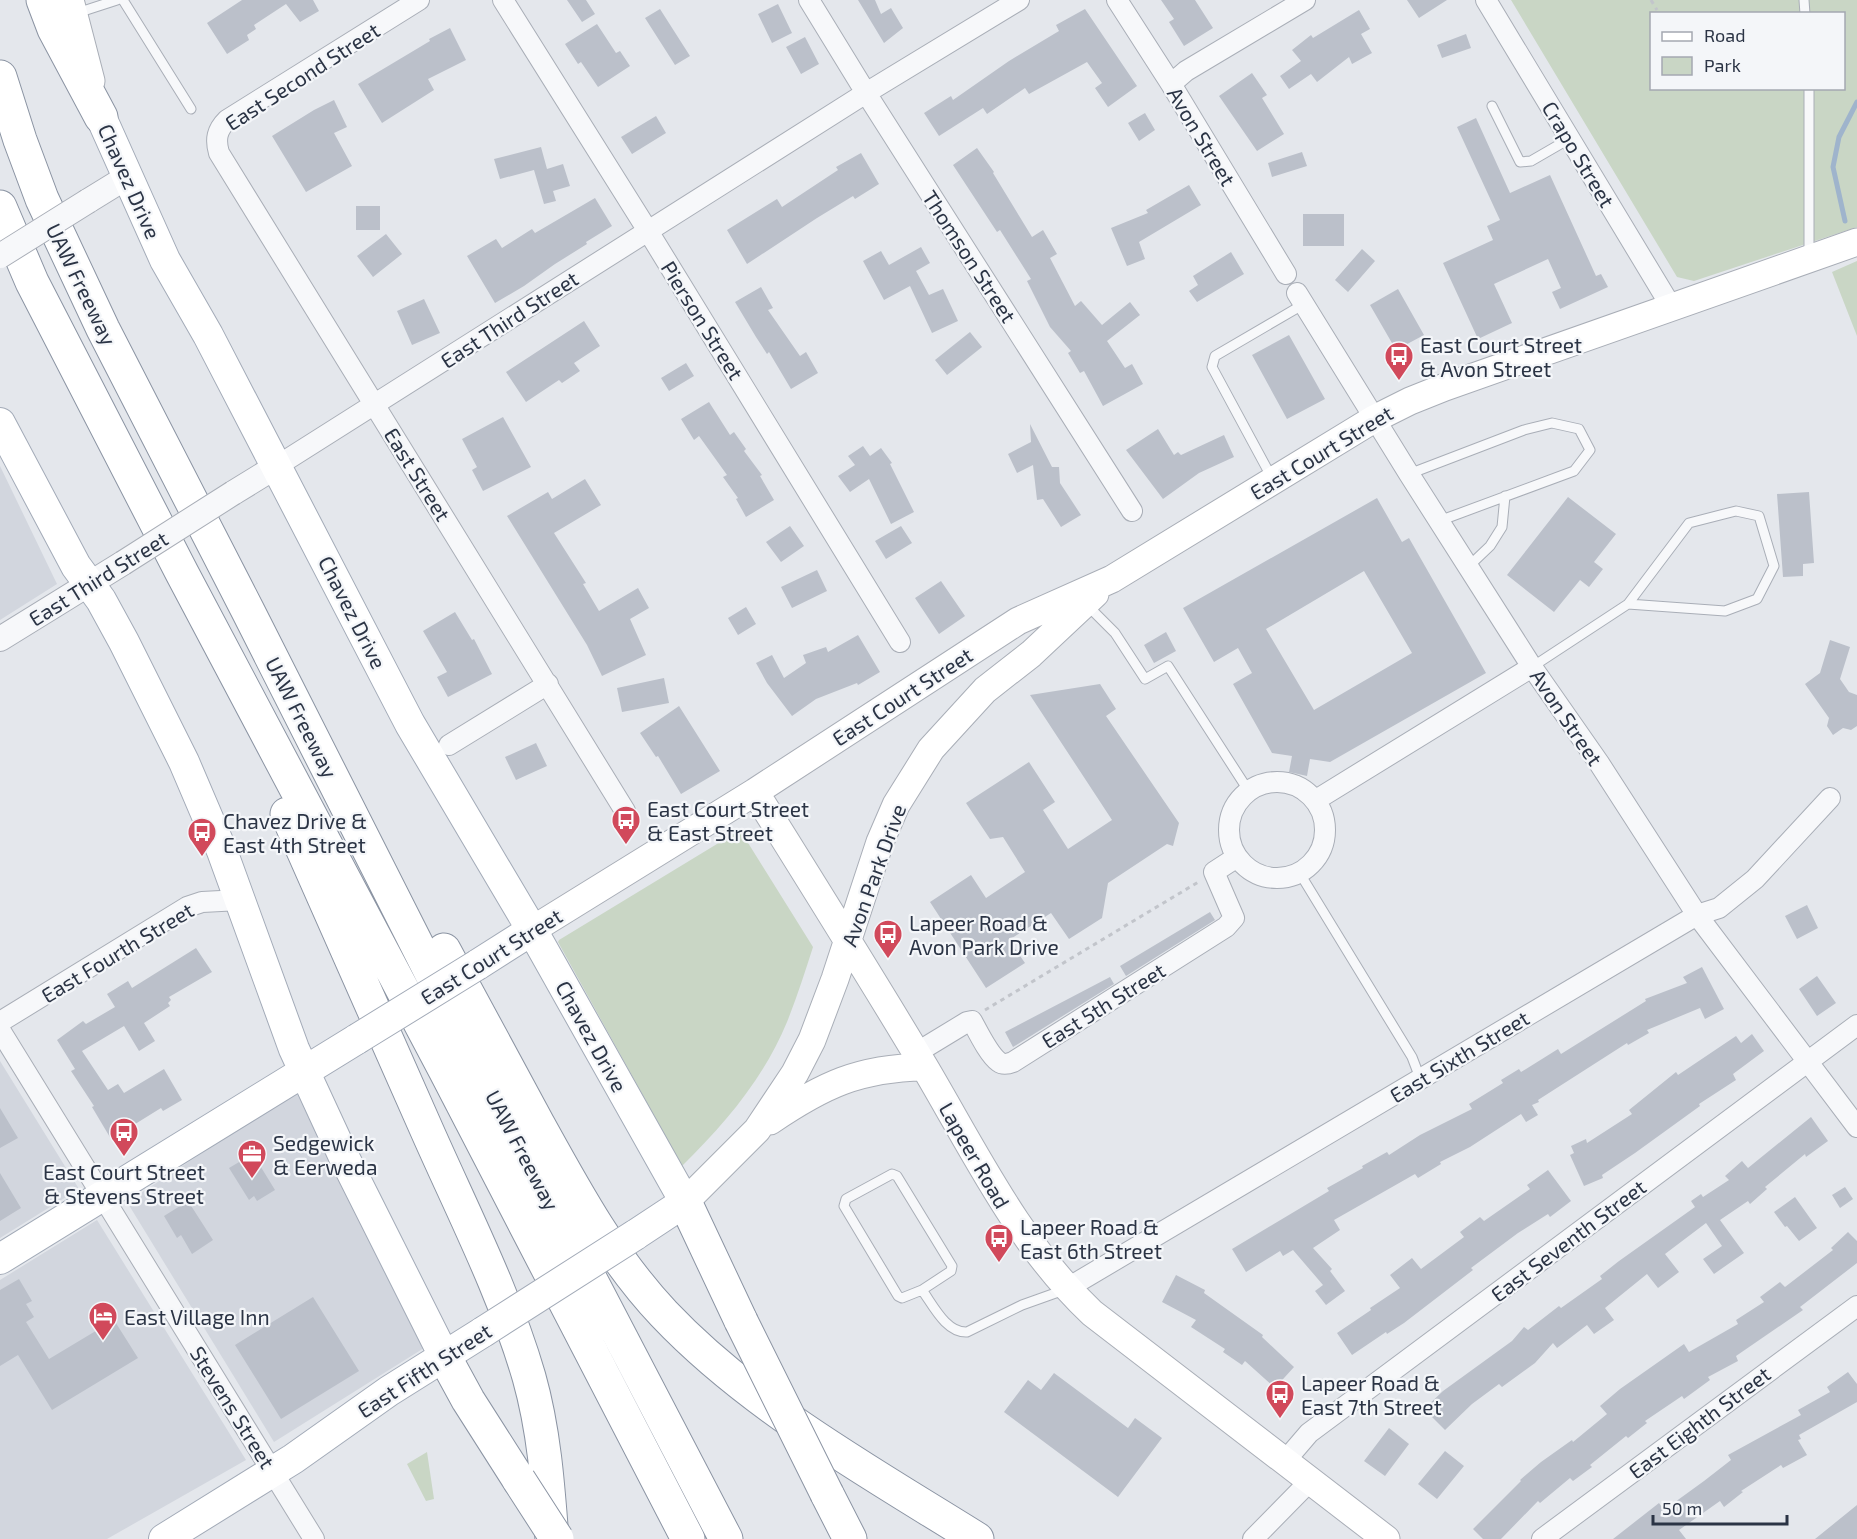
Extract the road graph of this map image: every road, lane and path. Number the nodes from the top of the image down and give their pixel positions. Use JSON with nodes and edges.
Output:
{"nodes":[{"id":1,"x":43,"y":0,"type":"edge"},
{"id":2,"x":117,"y":0,"type":"edge"},
{"id":3,"x":123,"y":0,"type":"edge"},
{"id":4,"x":419,"y":0,"type":"edge"},
{"id":5,"x":503,"y":0,"type":"edge"},
{"id":6,"x":808,"y":0,"type":"edge"},
{"id":7,"x":1019,"y":0,"type":"edge"},
{"id":8,"x":1117,"y":0,"type":"edge"},
{"id":9,"x":1305,"y":0,"type":"edge"},
{"id":10,"x":1486,"y":0,"type":"edge"},
{"id":11,"x":1651,"y":0,"type":"edge"},
{"id":12,"x":71,"y":7,"type":"edge"},
{"id":13,"x":1657,"y":10,"type":"dead end"},
{"id":14,"x":0,"y":77,"type":"edge"},
{"id":15,"x":1171,"y":84,"type":"junction"},
{"id":16,"x":1809,"y":90,"type":"edge"},
{"id":17,"x":866,"y":93,"type":"junction"},
{"id":18,"x":1492,"y":106,"type":"dead end"},
{"id":19,"x":191,"y":109,"type":"dead end"},
{"id":20,"x":101,"y":117,"type":"junction"},
{"id":21,"x":217,"y":134,"type":"joint"},
{"id":22,"x":1569,"y":139,"type":"junction"},
{"id":23,"x":127,"y":177,"type":"junction"},
{"id":24,"x":0,"y":207,"type":"edge"},
{"id":25,"x":648,"y":231,"type":"junction"},
{"id":26,"x":1857,"y":242,"type":"edge"},
{"id":27,"x":0,"y":256,"type":"edge"},
{"id":28,"x":1809,"y":259,"type":"junction"},
{"id":29,"x":1286,"y":274,"type":"dead end"},
{"id":30,"x":1300,"y":299,"type":"joint"},
{"id":31,"x":1672,"y":308,"type":"junction"},
{"id":32,"x":376,"y":405,"type":"junction"},
{"id":33,"x":1374,"y":419,"type":"junction"},
{"id":34,"x":0,"y":423,"type":"edge"},
{"id":35,"x":277,"y":466,"type":"junction"},
{"id":36,"x":1409,"y":474,"type":"junction"},
{"id":37,"x":1273,"y":480,"type":"junction"},
{"id":38,"x":1505,"y":496,"type":"junction"},
{"id":39,"x":1132,"y":511,"type":"dead end"},
{"id":40,"x":1439,"y":521,"type":"junction"},
{"id":41,"x":1468,"y":567,"type":"junction"},
{"id":42,"x":182,"y":573,"type":"junction"},
{"id":43,"x":1112,"y":579,"type":"junction"},
{"id":44,"x":89,"y":584,"type":"junction"},
{"id":45,"x":1085,"y":603,"type":"junction"},
{"id":46,"x":1628,"y":603,"type":"junction"},
{"id":47,"x":248,"y":611,"type":"junction"},
{"id":48,"x":995,"y":635,"type":"junction"},
{"id":49,"x":0,"y":639,"type":"edge"},
{"id":50,"x":900,"y":642,"type":"dead end"},
{"id":51,"x":1015,"y":666,"type":"junction"},
{"id":52,"x":1532,"y":667,"type":"junction"},
{"id":53,"x":548,"y":684,"type":"junction"},
{"id":54,"x":449,"y":745,"type":"dead end"},
{"id":55,"x":1248,"y":790,"type":"junction"},
{"id":56,"x":754,"y":792,"type":"junction"},
{"id":57,"x":1830,"y":798,"type":"dead end"},
{"id":58,"x":1316,"y":800,"type":"junction"},
{"id":59,"x":626,"y":811,"type":"dead end"},
{"id":60,"x":1237,"y":857,"type":"junction"},
{"id":61,"x":1214,"y":872,"type":"junction"},
{"id":62,"x":1299,"y":872,"type":"junction"},
{"id":63,"x":240,"y":900,"type":"junction"},
{"id":64,"x":1698,"y":915,"type":"junction"},
{"id":65,"x":532,"y":930,"type":"junction"},
{"id":66,"x":848,"y":941,"type":"junction"},
{"id":67,"x":0,"y":1022,"type":"edge"},
{"id":68,"x":972,"y":1022,"type":"junction"},
{"id":69,"x":1857,"y":1025,"type":"edge"},
{"id":70,"x":0,"y":1030,"type":"edge"},
{"id":71,"x":920,"y":1060,"type":"junction"},
{"id":72,"x":1809,"y":1062,"type":"junction"},
{"id":73,"x":304,"y":1072,"type":"junction"},
{"id":74,"x":1420,"y":1078,"type":"junction"},
{"id":75,"x":1857,"y":1127,"type":"edge"},
{"id":76,"x":757,"y":1130,"type":"junction"},
{"id":77,"x":102,"y":1196,"type":"junction"},
{"id":78,"x":685,"y":1202,"type":"junction"},
{"id":79,"x":0,"y":1259,"type":"edge"},
{"id":80,"x":1066,"y":1289,"type":"junction"},
{"id":81,"x":921,"y":1290,"type":"junction"},
{"id":82,"x":1857,"y":1306,"type":"edge"},
{"id":83,"x":444,"y":1356,"type":"junction"},
{"id":84,"x":850,"y":1459,"type":"junction"},
{"id":85,"x":1285,"y":1461,"type":"junction"},
{"id":86,"x":273,"y":1472,"type":"junction"},
{"id":87,"x":1310,"y":1481,"type":"junction"},
{"id":88,"x":165,"y":1539,"type":"edge"},
{"id":89,"x":314,"y":1539,"type":"edge"},
{"id":90,"x":552,"y":1539,"type":"edge"},
{"id":91,"x":557,"y":1539,"type":"edge"},
{"id":92,"x":688,"y":1539,"type":"edge"},
{"id":93,"x":726,"y":1539,"type":"edge"},
{"id":94,"x":850,"y":1539,"type":"edge"},
{"id":95,"x":958,"y":1539,"type":"edge"},
{"id":96,"x":976,"y":1539,"type":"edge"},
{"id":97,"x":1253,"y":1539,"type":"edge"},
{"id":98,"x":1386,"y":1539,"type":"edge"},
{"id":99,"x":1542,"y":1539,"type":"edge"}],
"edges":[{"from":1,"to":20,"type":"highway"},
{"from":2,"to":12,"type":"lane"},
{"from":3,"to":19,"type":"lane"},
{"from":4,"to":21,"type":"street","name":"East Second Street"},
{"from":5,"to":25,"type":"street","name":"Pierson Street"},
{"from":6,"to":17,"type":"street","name":"Thomson Street"},
{"from":7,"to":17,"type":"street","name":"East Third Street"},
{"from":8,"to":15,"type":"street","name":"Avon Street"},
{"from":9,"to":15,"type":"street"},
{"from":10,"to":22,"type":"street","name":"Crapo Street"},
{"from":11,"to":13,"type":"path"},
{"from":12,"to":20,"type":"main road","name":"Chavez Drive"},
{"from":14,"to":47,"type":"highway","name":"UAW Freeway"},
{"from":15,"to":29,"type":"street","name":"Avon Street"},
{"from":16,"to":28,"type":"lane"},
{"from":17,"to":25,"type":"street","name":"East Third Street"},
{"from":17,"to":39,"type":"street","name":"Thomson Street"},
{"from":18,"to":22,"type":"lane"},
{"from":20,"to":23,"type":"main road","name":"Chavez Drive"},
{"from":21,"to":32,"type":"street","name":"East Street"},
{"from":22,"to":31,"type":"street","name":"Crapo Street"},
{"from":23,"to":27,"type":"street","bridge":true},
{"from":23,"to":35,"type":"main road","name":"Chavez Drive"},
{"from":24,"to":42,"type":"highway","name":"UAW Freeway"},
{"from":25,"to":32,"type":"street","name":"East Third Street"},
{"from":25,"to":50,"type":"street","name":"Pierson Street"},
{"from":26,"to":28,"type":"main road","name":"East Court Street"},
{"from":28,"to":31,"type":"main road","name":"East Court Street"},
{"from":30,"to":33,"type":"street","name":"Avon Street"},
{"from":30,"to":37,"type":"lane"},
{"from":31,"to":33,"type":"main road","name":"East Court Street"},
{"from":32,"to":35,"type":"street","name":"East Third Street"},
{"from":32,"to":53,"type":"street","name":"East Street"},
{"from":33,"to":36,"type":"street","name":"Avon Street"},
{"from":33,"to":37,"type":"main road","name":"East Court Street"},
{"from":34,"to":44,"type":"main road"},
{"from":35,"to":44,"type":"street","name":"East Third Street","bridge":true},
{"from":35,"to":65,"type":"main road","name":"Chavez Drive"},
{"from":36,"to":38,"type":"lane"},
{"from":36,"to":40,"type":"street","name":"Avon Street"},
{"from":37,"to":43,"type":"main road","name":"East Court Street"},
{"from":38,"to":40,"type":"lane"},
{"from":38,"to":41,"type":"lane"},
{"from":40,"to":41,"type":"street","name":"Avon Street"},
{"from":41,"to":52,"type":"street","name":"Avon Street"},
{"from":42,"to":90,"type":"highway"},
{"from":42,"to":92,"type":"highway","name":"UAW Freeway"},
{"from":43,"to":45,"type":"main road","name":"Avon Park Drive"},
{"from":43,"to":48,"type":"main road","name":"East Court Street"},
{"from":44,"to":49,"type":"street","name":"East Third Street"},
{"from":44,"to":63,"type":"main road"},
{"from":45,"to":51,"type":"main road","name":"Avon Park Drive"},
{"from":45,"to":55,"type":"lane"},
{"from":46,"to":46,"type":"lane"},
{"from":46,"to":52,"type":"lane"},
{"from":47,"to":84,"type":"highway"},
{"from":47,"to":93,"type":"highway","name":"UAW Freeway"},
{"from":48,"to":51,"type":"main road"},
{"from":48,"to":56,"type":"main road","name":"East Court Street"},
{"from":51,"to":66,"type":"main road","name":"Avon Park Drive"},
{"from":52,"to":58,"type":"street"},
{"from":52,"to":64,"type":"street","name":"Avon Street"},
{"from":53,"to":54,"type":"street"},
{"from":53,"to":59,"type":"street","name":"East Street"},
{"from":55,"to":58,"type":"street"},
{"from":55,"to":60,"type":"street"},
{"from":56,"to":65,"type":"main road","name":"East Court Street"},
{"from":56,"to":66,"type":"main road","name":"Lapeer Road"},
{"from":57,"to":64,"type":"street","name":"East Sixth Street"},
{"from":58,"to":62,"type":"street"},
{"from":60,"to":61,"type":"street"},
{"from":60,"to":62,"type":"street"},
{"from":61,"to":68,"type":"path"},
{"from":61,"to":68,"type":"street","name":"East 5th Street"},
{"from":62,"to":74,"type":"lane"},
{"from":63,"to":67,"type":"street","name":"East Fourth Street"},
{"from":63,"to":73,"type":"main road"},
{"from":64,"to":72,"type":"street","name":"Avon Street"},
{"from":64,"to":74,"type":"street","name":"East Sixth Street"},
{"from":65,"to":73,"type":"main road","name":"East Court Street","bridge":true},
{"from":65,"to":78,"type":"main road","name":"Chavez Drive"},
{"from":66,"to":71,"type":"main road","name":"Lapeer Road"},
{"from":66,"to":76,"type":"main road","name":"Avon Park Drive"},
{"from":68,"to":71,"type":"street"},
{"from":69,"to":72,"type":"street","name":"East Seventh Street"},
{"from":70,"to":77,"type":"street","name":"Stevens Street"},
{"from":71,"to":76,"type":"main road"},
{"from":71,"to":80,"type":"main road","name":"Lapeer Road"},
{"from":72,"to":75,"type":"street","name":"Avon Street"},
{"from":72,"to":85,"type":"street","name":"East Seventh Street"},
{"from":73,"to":77,"type":"main road","name":"East Court Street"},
{"from":73,"to":83,"type":"main road"},
{"from":74,"to":80,"type":"street","name":"East Sixth Street"},
{"from":76,"to":78,"type":"main road"},
{"from":77,"to":79,"type":"main road","name":"East Court Street"},
{"from":77,"to":86,"type":"street","name":"Stevens Street"},
{"from":78,"to":83,"type":"main road","name":"East Fifth Street","bridge":true},
{"from":78,"to":94,"type":"highway","bridge":true},
{"from":80,"to":81,"type":"lane"},
{"from":80,"to":85,"type":"main road","name":"Lapeer Road"},
{"from":81,"to":81,"type":"lane"},
{"from":82,"to":99,"type":"street","name":"East Eighth Street"},
{"from":83,"to":86,"type":"main road","name":"East Fifth Street"},
{"from":83,"to":91,"type":"highway","bridge":true},
{"from":84,"to":95,"type":"highway"},
{"from":84,"to":96,"type":"highway"},
{"from":85,"to":87,"type":"main road","name":"Lapeer Road"},
{"from":86,"to":88,"type":"main road","name":"East Fifth Street"},
{"from":86,"to":89,"type":"street","name":"Stevens Street"},
{"from":87,"to":97,"type":"street"},
{"from":87,"to":98,"type":"main road","name":"Lapeer Road"}]}
